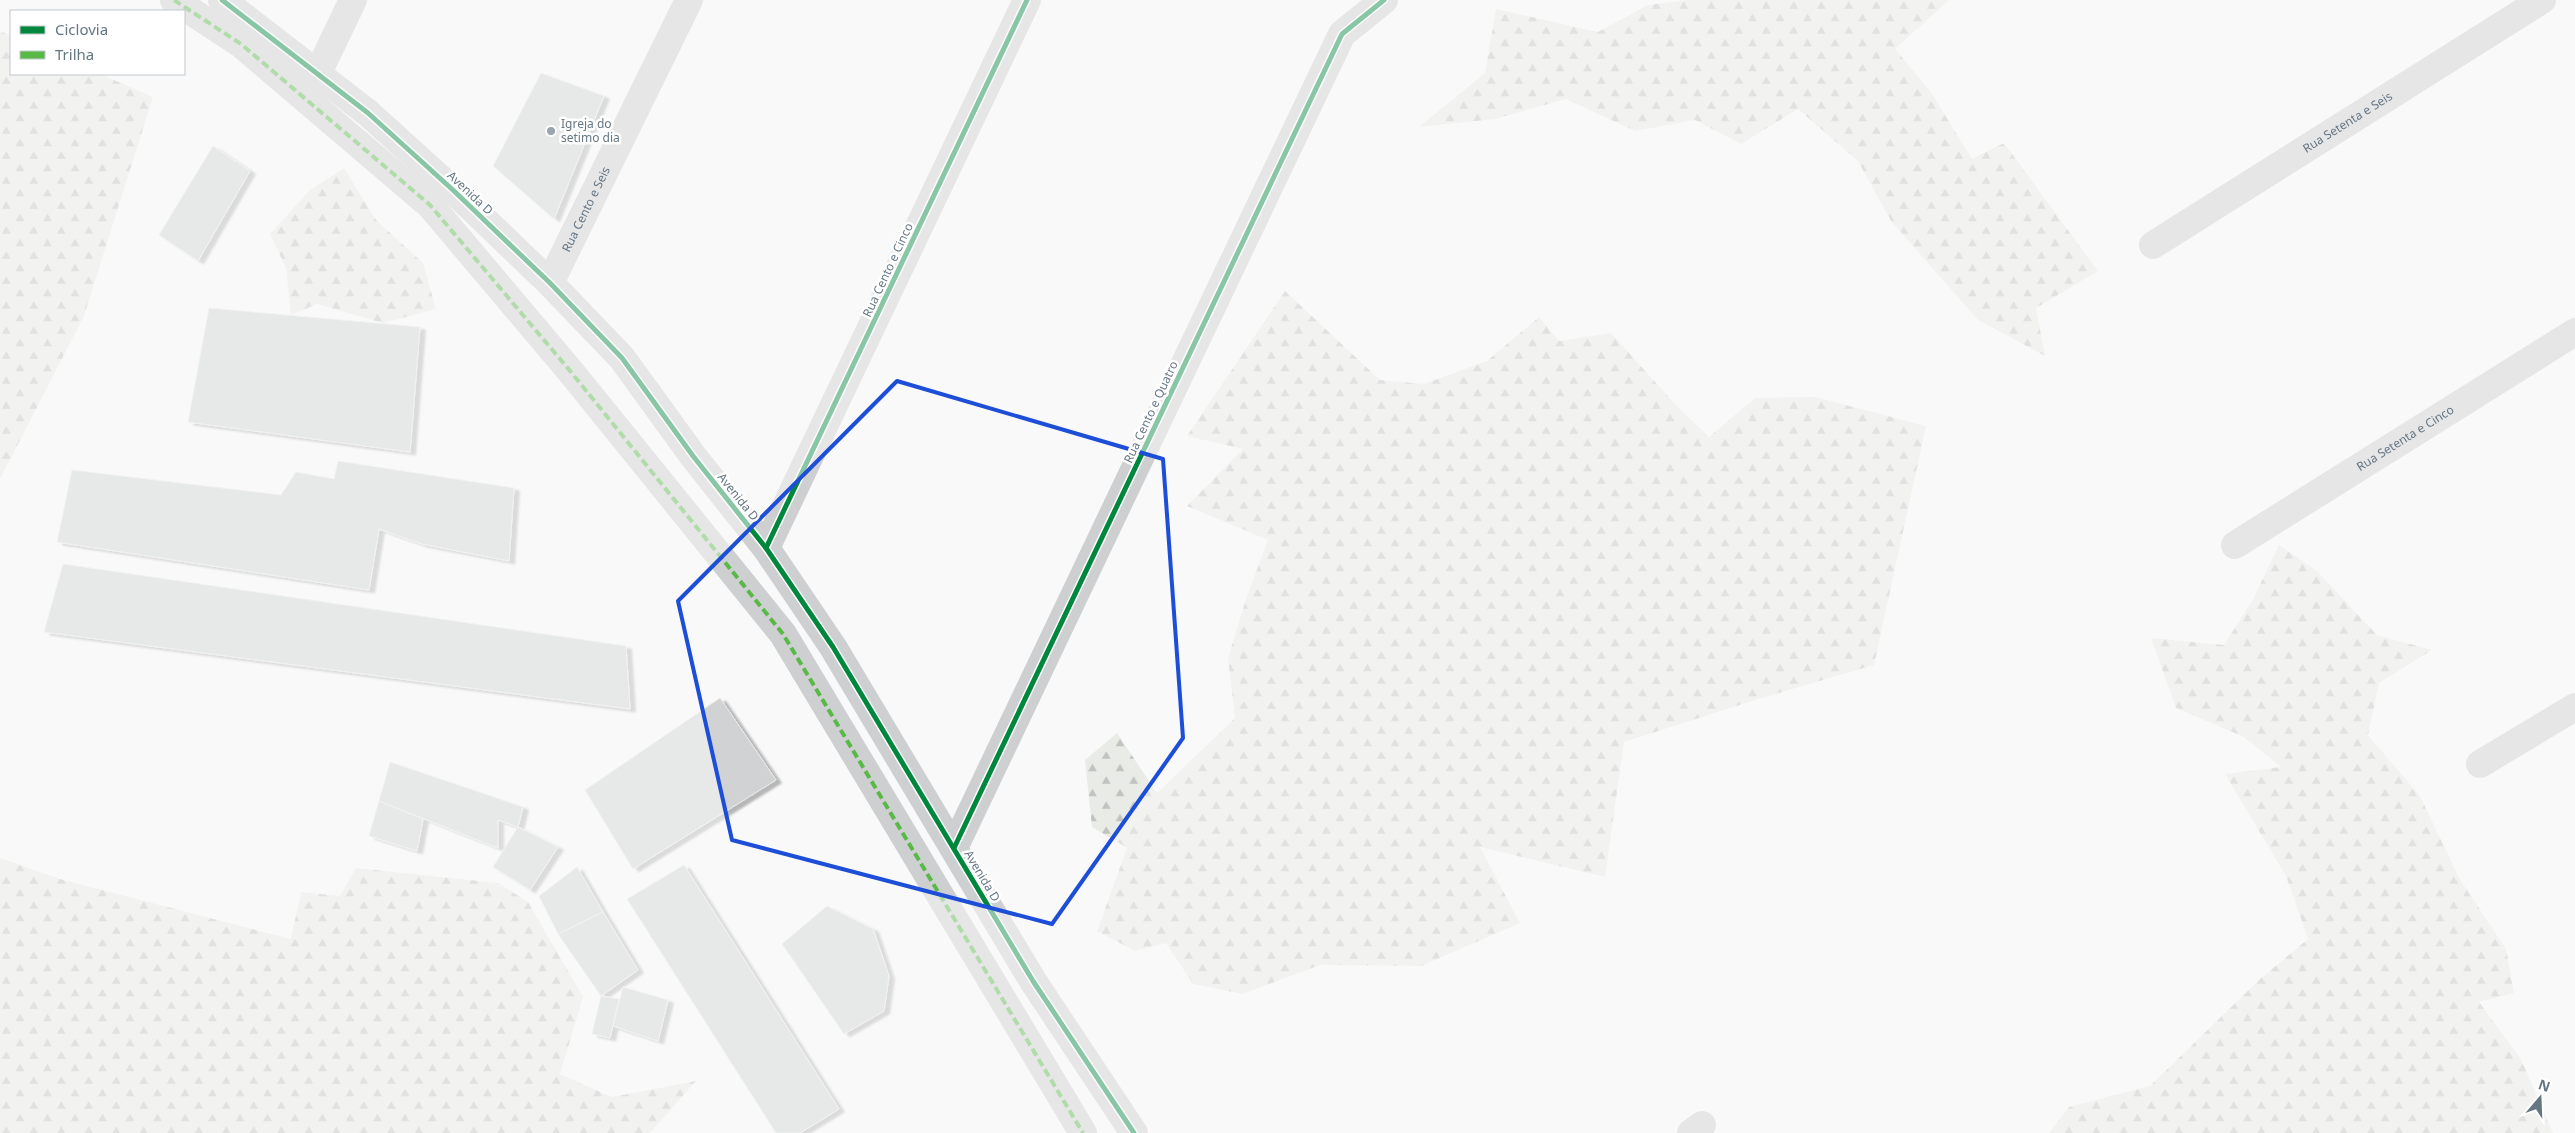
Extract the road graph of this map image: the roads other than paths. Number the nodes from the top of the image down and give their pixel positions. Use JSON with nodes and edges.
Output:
{"nodes":[{"id":1,"x":174,"y":0,"type":"edge"},
{"id":2,"x":222,"y":0,"type":"edge"},
{"id":3,"x":353,"y":0,"type":"edge"},
{"id":4,"x":689,"y":0,"type":"edge"},
{"id":5,"x":1027,"y":0,"type":"edge"},
{"id":6,"x":1384,"y":0,"type":"edge"},
{"id":7,"x":2542,"y":0,"type":"edge"},
{"id":8,"x":318,"y":73,"type":"junction"},
{"id":9,"x":2153,"y":245,"type":"dead end"},
{"id":10,"x":550,"y":283,"type":"junction"},
{"id":11,"x":2575,"y":332,"type":"edge"},
{"id":12,"x":2235,"y":545,"type":"dead end"},
{"id":13,"x":766,"y":548,"type":"junction"},
{"id":14,"x":2575,"y":707,"type":"edge"},
{"id":15,"x":2480,"y":764,"type":"dead end"},
{"id":16,"x":954,"y":848,"type":"junction"},
{"id":17,"x":1083,"y":1133,"type":"edge"},
{"id":18,"x":1134,"y":1133,"type":"edge"}],
"edges":[{"from":1,"to":17,"type":"street"},
{"from":2,"to":8,"type":"street","name":"Avenida D"},
{"from":3,"to":8,"type":"street"},
{"from":4,"to":10,"type":"street","name":"Rua Cento e Seis"},
{"from":5,"to":13,"type":"street","name":"Rua Cento e Cinco"},
{"from":6,"to":16,"type":"street","name":"Rua Cento e Quatro"},
{"from":7,"to":9,"type":"street","name":"Rua Setenta e Seis"},
{"from":8,"to":10,"type":"street","name":"Avenida D"},
{"from":10,"to":13,"type":"street","name":"Avenida D"},
{"from":11,"to":12,"type":"street","name":"Rua Setenta e Cinco"},
{"from":13,"to":16,"type":"street","name":"Avenida D"},
{"from":14,"to":15,"type":"street"},
{"from":16,"to":18,"type":"street","name":"Avenida D"}]}
